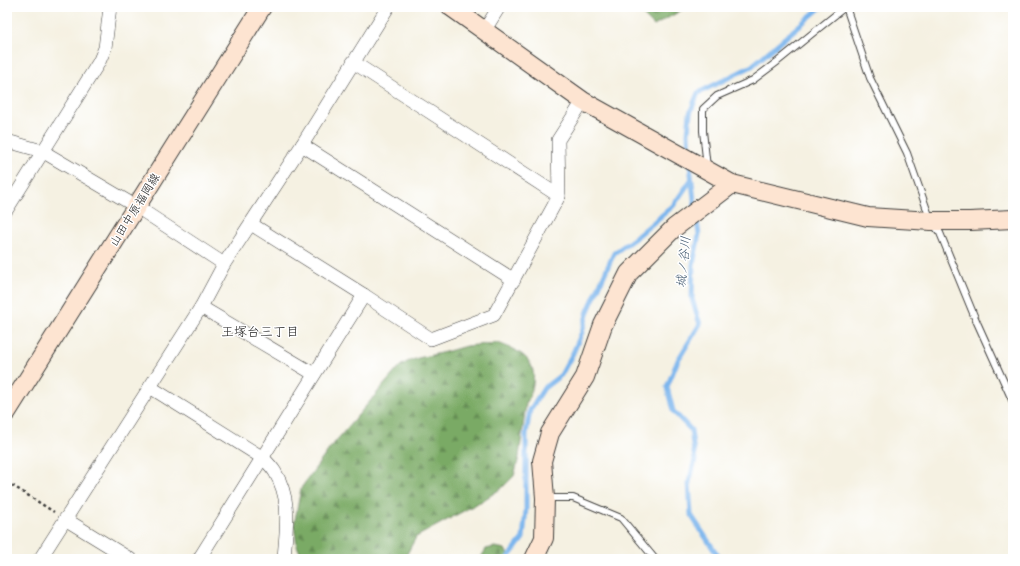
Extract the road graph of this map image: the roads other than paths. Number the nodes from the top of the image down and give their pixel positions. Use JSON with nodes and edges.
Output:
{"nodes":[{"id":1,"x":110,"y":7,"type":"edge"},
{"id":2,"x":262,"y":7,"type":"edge"},
{"id":3,"x":388,"y":7,"type":"edge"},
{"id":4,"x":451,"y":7,"type":"edge"},
{"id":5,"x":498,"y":7,"type":"edge"},
{"id":6,"x":846,"y":7,"type":"edge"},
{"id":7,"x":484,"y":31,"type":"junction"},
{"id":8,"x":353,"y":62,"type":"junction"},
{"id":9,"x":583,"y":101,"type":"junction"},
{"id":10,"x":7,"y":141,"type":"edge"},
{"id":11,"x":302,"y":145,"type":"junction"},
{"id":12,"x":42,"y":151,"type":"junction"},
{"id":13,"x":707,"y":171,"type":"junction"},
{"id":14,"x":732,"y":184,"type":"junction"},
{"id":15,"x":559,"y":196,"type":"junction"},
{"id":16,"x":136,"y":206,"type":"junction"},
{"id":17,"x":7,"y":209,"type":"edge"},
{"id":18,"x":1013,"y":219,"type":"edge"},
{"id":19,"x":931,"y":221,"type":"junction"},
{"id":20,"x":251,"y":224,"type":"junction"},
{"id":21,"x":224,"y":264,"type":"junction"},
{"id":22,"x":514,"y":280,"type":"junction"},
{"id":23,"x":364,"y":295,"type":"junction"},
{"id":24,"x":201,"y":307,"type":"junction"},
{"id":25,"x":314,"y":374,"type":"junction"},
{"id":26,"x":150,"y":387,"type":"junction"},
{"id":27,"x":1013,"y":402,"type":"edge"},
{"id":28,"x":7,"y":412,"type":"edge"},
{"id":29,"x":263,"y":458,"type":"junction"},
{"id":30,"x":545,"y":498,"type":"junction"},
{"id":31,"x":65,"y":519,"type":"junction"},
{"id":32,"x":40,"y":559,"type":"edge"},
{"id":33,"x":130,"y":559,"type":"edge"},
{"id":34,"x":199,"y":559,"type":"edge"},
{"id":35,"x":284,"y":559,"type":"edge"},
{"id":36,"x":534,"y":559,"type":"edge"},
{"id":37,"x":655,"y":559,"type":"edge"}],
"edges":[{"from":1,"to":12,"type":"street"},
{"from":2,"to":16,"type":"street","name":"山田中原福岡線"},
{"from":3,"to":8,"type":"street"},
{"from":4,"to":7,"type":"street"},
{"from":5,"to":7,"type":"street"},
{"from":6,"to":13,"type":"lane"},
{"from":6,"to":19,"type":"lane"},
{"from":7,"to":9,"type":"street"},
{"from":8,"to":11,"type":"street"},
{"from":8,"to":15,"type":"street"},
{"from":9,"to":13,"type":"street"},
{"from":9,"to":15,"type":"street"},
{"from":10,"to":12,"type":"street"},
{"from":11,"to":20,"type":"street"},
{"from":11,"to":22,"type":"street"},
{"from":12,"to":16,"type":"street"},
{"from":12,"to":17,"type":"street"},
{"from":13,"to":14,"type":"street"},
{"from":14,"to":19,"type":"street"},
{"from":14,"to":30,"type":"street"},
{"from":15,"to":22,"type":"street"},
{"from":16,"to":21,"type":"street"},
{"from":16,"to":28,"type":"street","name":"山田中原福岡線"},
{"from":18,"to":19,"type":"street"},
{"from":19,"to":27,"type":"lane"},
{"from":20,"to":21,"type":"street"},
{"from":20,"to":23,"type":"street"},
{"from":21,"to":24,"type":"street"},
{"from":22,"to":23,"type":"street"},
{"from":23,"to":25,"type":"street"},
{"from":24,"to":25,"type":"street"},
{"from":24,"to":26,"type":"street"},
{"from":25,"to":29,"type":"street"},
{"from":26,"to":29,"type":"street"},
{"from":26,"to":31,"type":"street"},
{"from":29,"to":34,"type":"street"},
{"from":29,"to":35,"type":"street"},
{"from":30,"to":36,"type":"street"},
{"from":30,"to":37,"type":"lane"},
{"from":31,"to":32,"type":"street"},
{"from":31,"to":33,"type":"street"}]}
